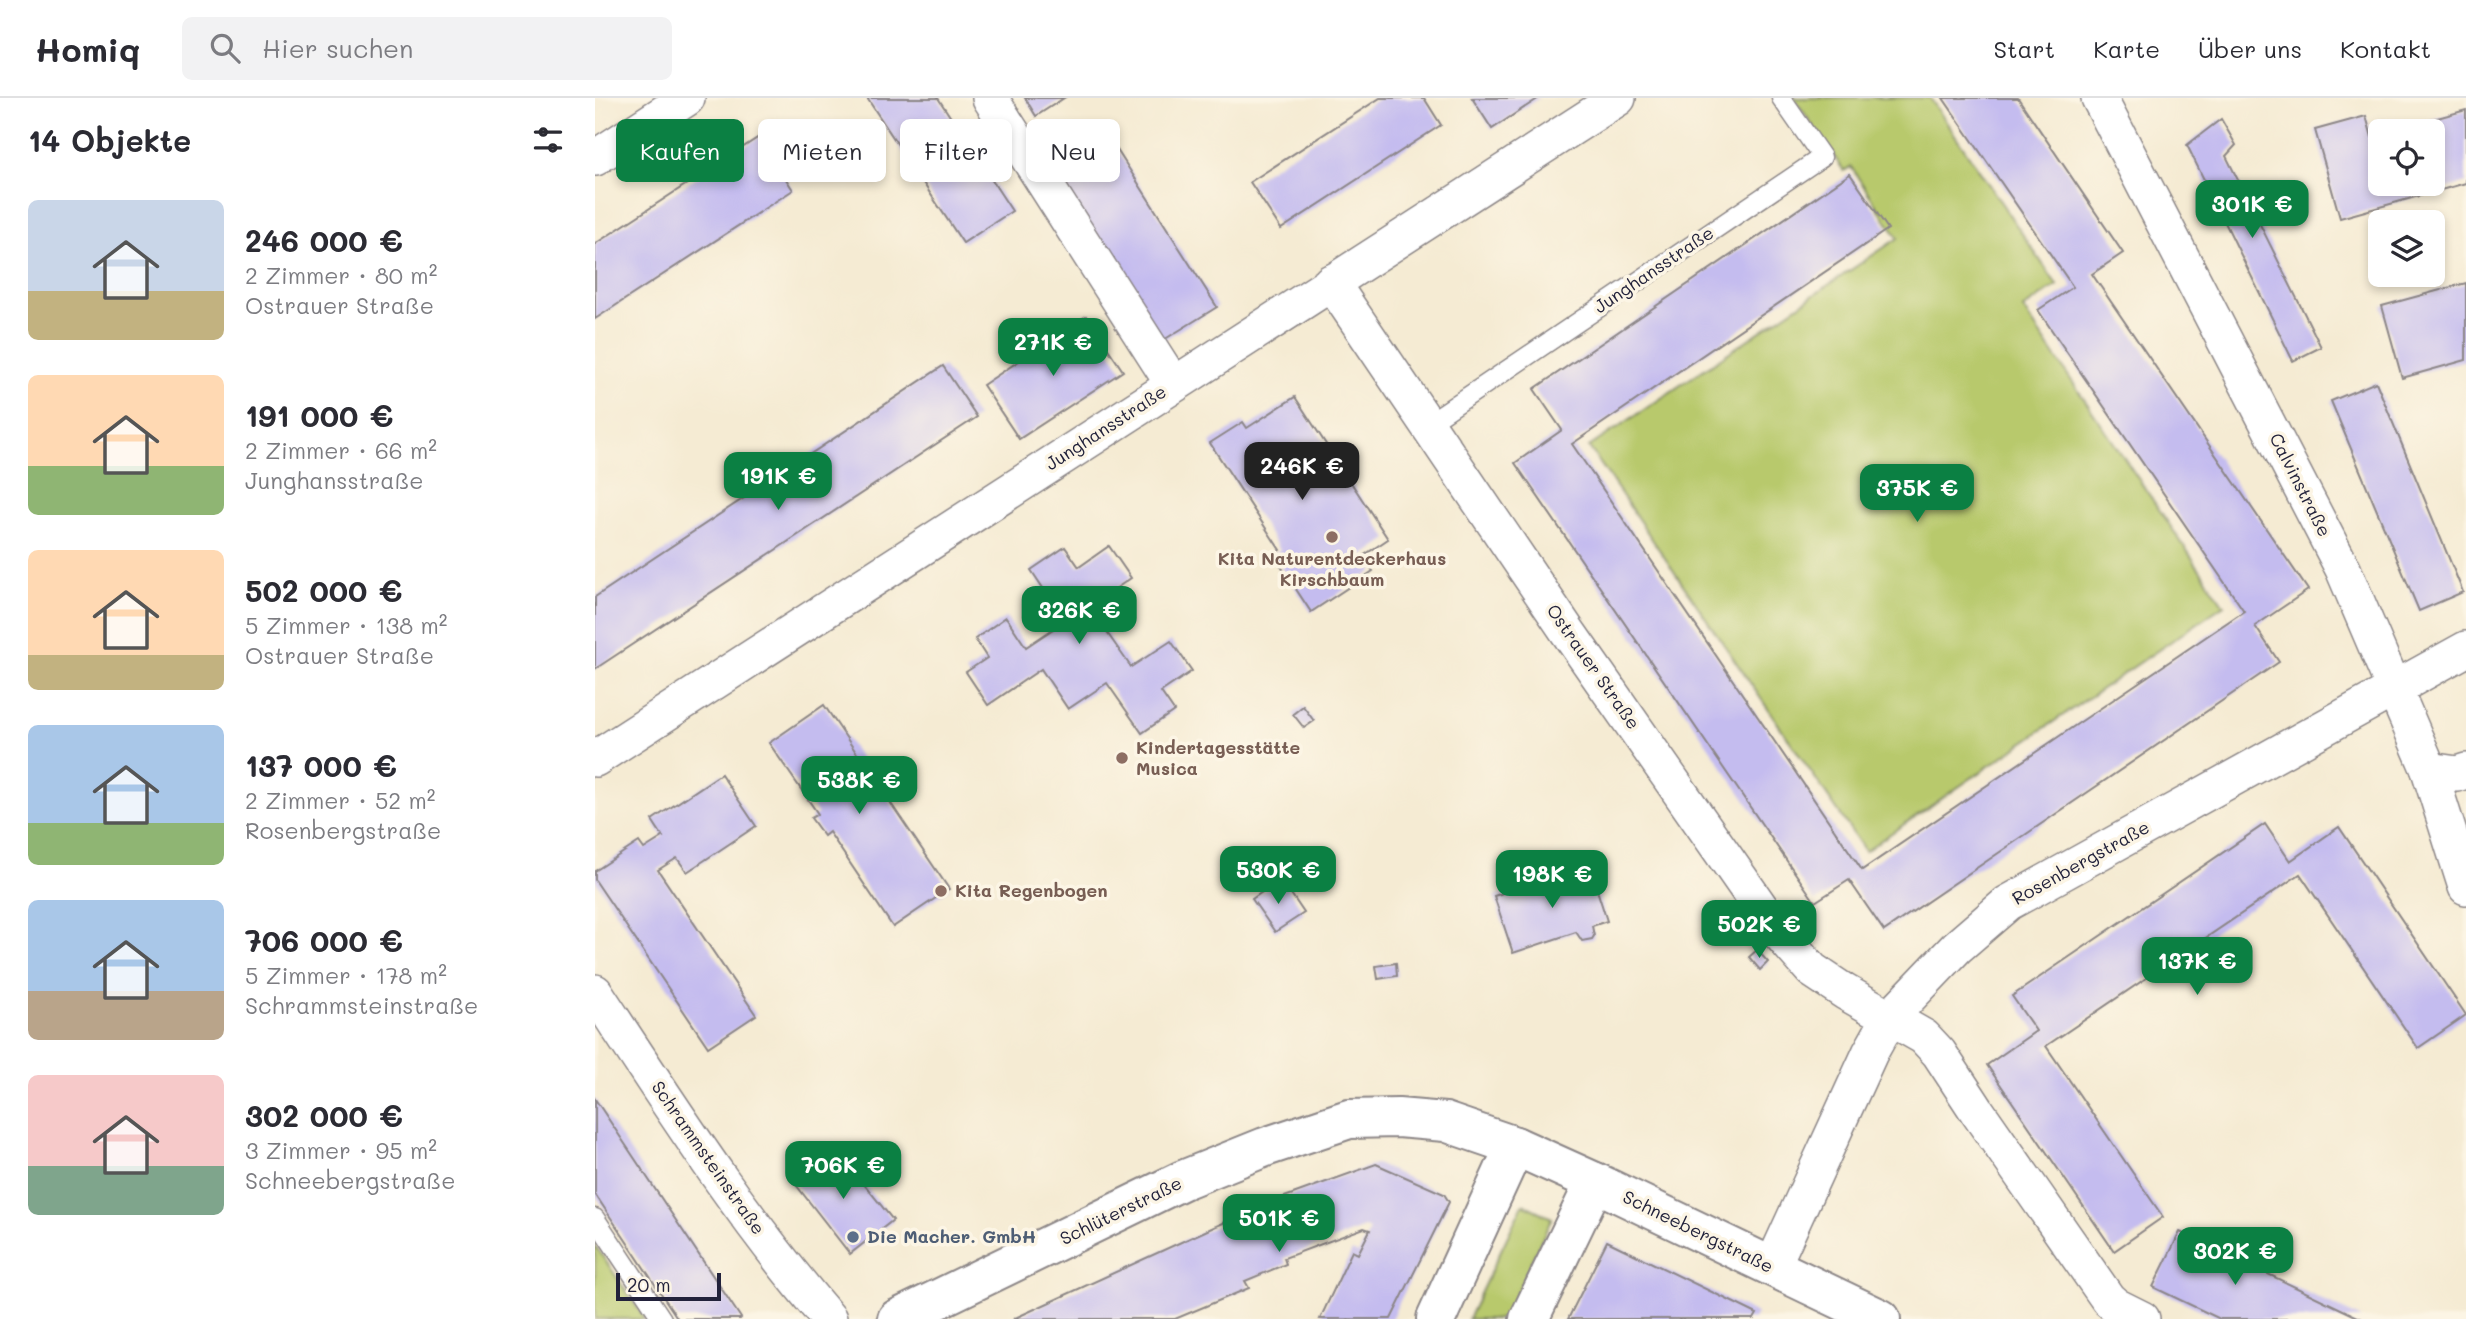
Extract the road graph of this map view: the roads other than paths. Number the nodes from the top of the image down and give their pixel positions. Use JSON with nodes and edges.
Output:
{"nodes":[{"id":1,"x":687,"y":98,"type":"edge"},
{"id":2,"x":990,"y":98,"type":"edge"},
{"id":3,"x":1618,"y":98,"type":"edge"},
{"id":4,"x":1781,"y":98,"type":"edge"},
{"id":5,"x":2099,"y":98,"type":"edge"},
{"id":6,"x":595,"y":158,"type":"edge"},
{"id":7,"x":1331,"y":282,"type":"junction"},
{"id":8,"x":1173,"y":384,"type":"junction"},
{"id":9,"x":1427,"y":424,"type":"junction"},
{"id":10,"x":2466,"y":649,"type":"edge"},
{"id":11,"x":2395,"y":689,"type":"junction"},
{"id":12,"x":595,"y":759,"type":"edge"},
{"id":13,"x":2429,"y":771,"type":"junction"},
{"id":14,"x":2466,"y":771,"type":"edge"},
{"id":15,"x":2466,"y":887,"type":"edge"},
{"id":16,"x":595,"y":992,"type":"edge"},
{"id":17,"x":1891,"y":1017,"type":"junction"},
{"id":18,"x":1515,"y":1146,"type":"junction"},
{"id":19,"x":1595,"y":1182,"type":"junction"},
{"id":20,"x":595,"y":1218,"type":"edge"},
{"id":21,"x":1772,"y":1267,"type":"junction"},
{"id":22,"x":662,"y":1319,"type":"edge"},
{"id":23,"x":829,"y":1319,"type":"edge"},
{"id":24,"x":897,"y":1319,"type":"edge"},
{"id":25,"x":1436,"y":1319,"type":"edge"},
{"id":26,"x":1529,"y":1319,"type":"edge"},
{"id":27,"x":1881,"y":1319,"type":"edge"},
{"id":28,"x":2142,"y":1319,"type":"edge"}],
"edges":[{"from":1,"to":6,"type":"street"},
{"from":2,"to":8,"type":"street"},
{"from":3,"to":7,"type":"street","name":"Junghansstraße"},
{"from":4,"to":9,"type":"lane","name":"Junghansstraße"},
{"from":5,"to":11,"type":"street","name":"Calvinstraße"},
{"from":7,"to":8,"type":"street","name":"Junghansstraße"},
{"from":7,"to":9,"type":"street","name":"Ostrauer Straße"},
{"from":8,"to":12,"type":"street","name":"Junghansstraße"},
{"from":9,"to":17,"type":"street","name":"Ostrauer Straße"},
{"from":10,"to":11,"type":"street","name":"Rosenbergstraße"},
{"from":11,"to":13,"type":"street","name":"Calvinstraße"},
{"from":11,"to":17,"type":"street","name":"Rosenbergstraße"},
{"from":13,"to":14,"type":"street"},
{"from":13,"to":15,"type":"street","name":"Calvinstraße"},
{"from":16,"to":23,"type":"street","name":"Schrammsteinstraße"},
{"from":17,"to":21,"type":"street","name":"Rosenbergstraße"},
{"from":17,"to":28,"type":"street"},
{"from":18,"to":19,"type":"street","name":"Schneebergstraße"},
{"from":18,"to":24,"type":"street","name":"Schlüterstraße"},
{"from":18,"to":25,"type":"street"},
{"from":19,"to":21,"type":"street","name":"Schneebergstraße"},
{"from":19,"to":26,"type":"street"},
{"from":20,"to":22,"type":"lane"},
{"from":21,"to":27,"type":"street","name":"Schneebergstraße"}]}
